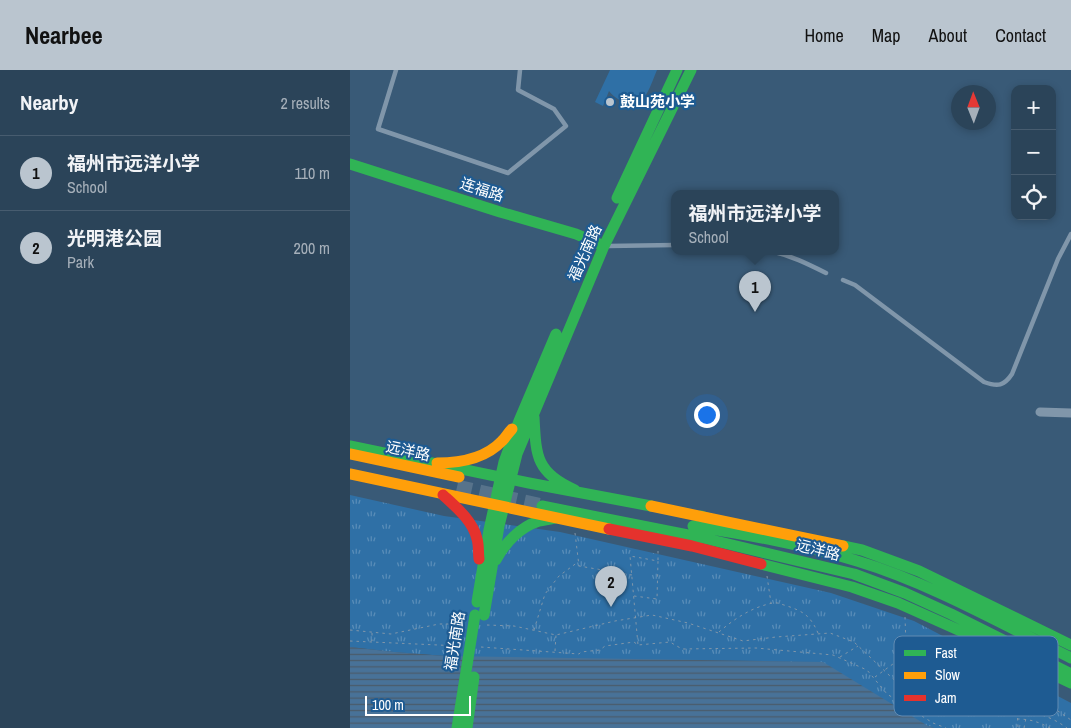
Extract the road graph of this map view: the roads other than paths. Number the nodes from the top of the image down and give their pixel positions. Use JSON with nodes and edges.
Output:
{"nodes":[{"id":1,"x":396,"y":70,"type":"edge"},
{"id":2,"x":520,"y":70,"type":"edge"},
{"id":3,"x":677,"y":70,"type":"edge"},
{"id":4,"x":691,"y":70,"type":"edge"},
{"id":5,"x":350,"y":164,"type":"edge"},
{"id":6,"x":1071,"y":234,"type":"edge"},
{"id":7,"x":600,"y":244,"type":"junction"},
{"id":8,"x":671,"y":245,"type":"edge"},
{"id":9,"x":785,"y":255,"type":"edge"},
{"id":10,"x":826,"y":273,"type":"dead end"},
{"id":11,"x":843,"y":280,"type":"dead end"},
{"id":12,"x":534,"y":412,"type":"junction"},
{"id":13,"x":1040,"y":412,"type":"dead end"},
{"id":14,"x":1071,"y":413,"type":"edge"},
{"id":15,"x":518,"y":421,"type":"junction"},
{"id":16,"x":350,"y":446,"type":"edge"},
{"id":17,"x":512,"y":453,"type":"junction"},
{"id":18,"x":350,"y":454,"type":"edge"},
{"id":19,"x":437,"y":463,"type":"junction"},
{"id":20,"x":350,"y":464,"type":"edge"},
{"id":21,"x":350,"y":474,"type":"edge"},
{"id":22,"x":505,"y":478,"type":"junction"},
{"id":23,"x":575,"y":490,"type":"junction"},
{"id":24,"x":443,"y":494,"type":"junction"},
{"id":25,"x":499,"y":506,"type":"junction"},
{"id":26,"x":700,"y":516,"type":"junction"},
{"id":27,"x":555,"y":518,"type":"junction"},
{"id":28,"x":765,"y":538,"type":"junction"},
{"id":29,"x":692,"y":546,"type":"junction"},
{"id":30,"x":763,"y":552,"type":"junction"},
{"id":31,"x":486,"y":572,"type":"junction"},
{"id":32,"x":482,"y":618,"type":"junction"},
{"id":33,"x":972,"y":636,"type":"edge"},
{"id":34,"x":995,"y":636,"type":"edge"},
{"id":35,"x":1027,"y":636,"type":"edge"},
{"id":36,"x":1053,"y":636,"type":"edge"},
{"id":37,"x":1058,"y":639,"type":"edge"},
{"id":38,"x":1071,"y":645,"type":"edge"},
{"id":39,"x":1058,"y":652,"type":"edge"},
{"id":40,"x":1071,"y":658,"type":"edge"},
{"id":41,"x":1058,"y":668,"type":"edge"},
{"id":42,"x":1071,"y":674,"type":"edge"},
{"id":43,"x":1058,"y":677,"type":"edge"},
{"id":44,"x":1071,"y":683,"type":"edge"},
{"id":45,"x":457,"y":728,"type":"edge"},
{"id":46,"x":466,"y":728,"type":"edge"}],
"edges":[{"from":1,"to":2,"type":"lane"},
{"from":3,"to":7,"type":"main road","name":"福光南路"},
{"from":4,"to":7,"type":"main road","name":"福光南路"},
{"from":5,"to":7,"type":"main road","name":"连福路"},
{"from":6,"to":11,"type":"lane"},
{"from":7,"to":8,"type":"lane"},
{"from":7,"to":12,"type":"main road","name":"福光南路"},
{"from":7,"to":15,"type":"main road","name":"福光南路"},
{"from":9,"to":10,"type":"lane"},
{"from":12,"to":17,"type":"main road","name":"福光南路"},
{"from":12,"to":23,"type":"main road"},
{"from":13,"to":14,"type":"street"},
{"from":15,"to":17,"type":"main road","name":"福光南路"},
{"from":15,"to":19,"type":"main road"},
{"from":16,"to":19,"type":"main road"},
{"from":17,"to":22,"type":"main road","name":"福光南路"},
{"from":18,"to":20,"type":"main road","name":"远洋路"},
{"from":19,"to":22,"type":"main road"},
{"from":21,"to":24,"type":"main road"},
{"from":22,"to":23,"type":"main road"},
{"from":22,"to":25,"type":"main road","name":"福光南路"},
{"from":23,"to":26,"type":"main road"},
{"from":24,"to":25,"type":"main road"},
{"from":24,"to":31,"type":"main road"},
{"from":25,"to":27,"type":"main road"},
{"from":25,"to":31,"type":"main road","name":"福光南路"},
{"from":26,"to":28,"type":"main road"},
{"from":26,"to":36,"type":"main road"},
{"from":27,"to":29,"type":"main road"},
{"from":27,"to":31,"type":"main road"},
{"from":28,"to":30,"type":"main road","name":"远洋路"},
{"from":28,"to":35,"type":"main road","name":"远洋路"},
{"from":29,"to":30,"type":"main road"},
{"from":29,"to":33,"type":"main road"},
{"from":30,"to":34,"type":"main road","name":"远洋路"},
{"from":31,"to":32,"type":"main road","name":"福光南路"},
{"from":32,"to":45,"type":"main road","name":"福光南路","bridge":true},
{"from":32,"to":46,"type":"main road","name":"福光南路","bridge":true},
{"from":37,"to":38,"type":"main road"},
{"from":39,"to":40,"type":"main road","name":"远洋路"},
{"from":41,"to":42,"type":"main road","name":"远洋路"},
{"from":43,"to":44,"type":"main road"}]}
